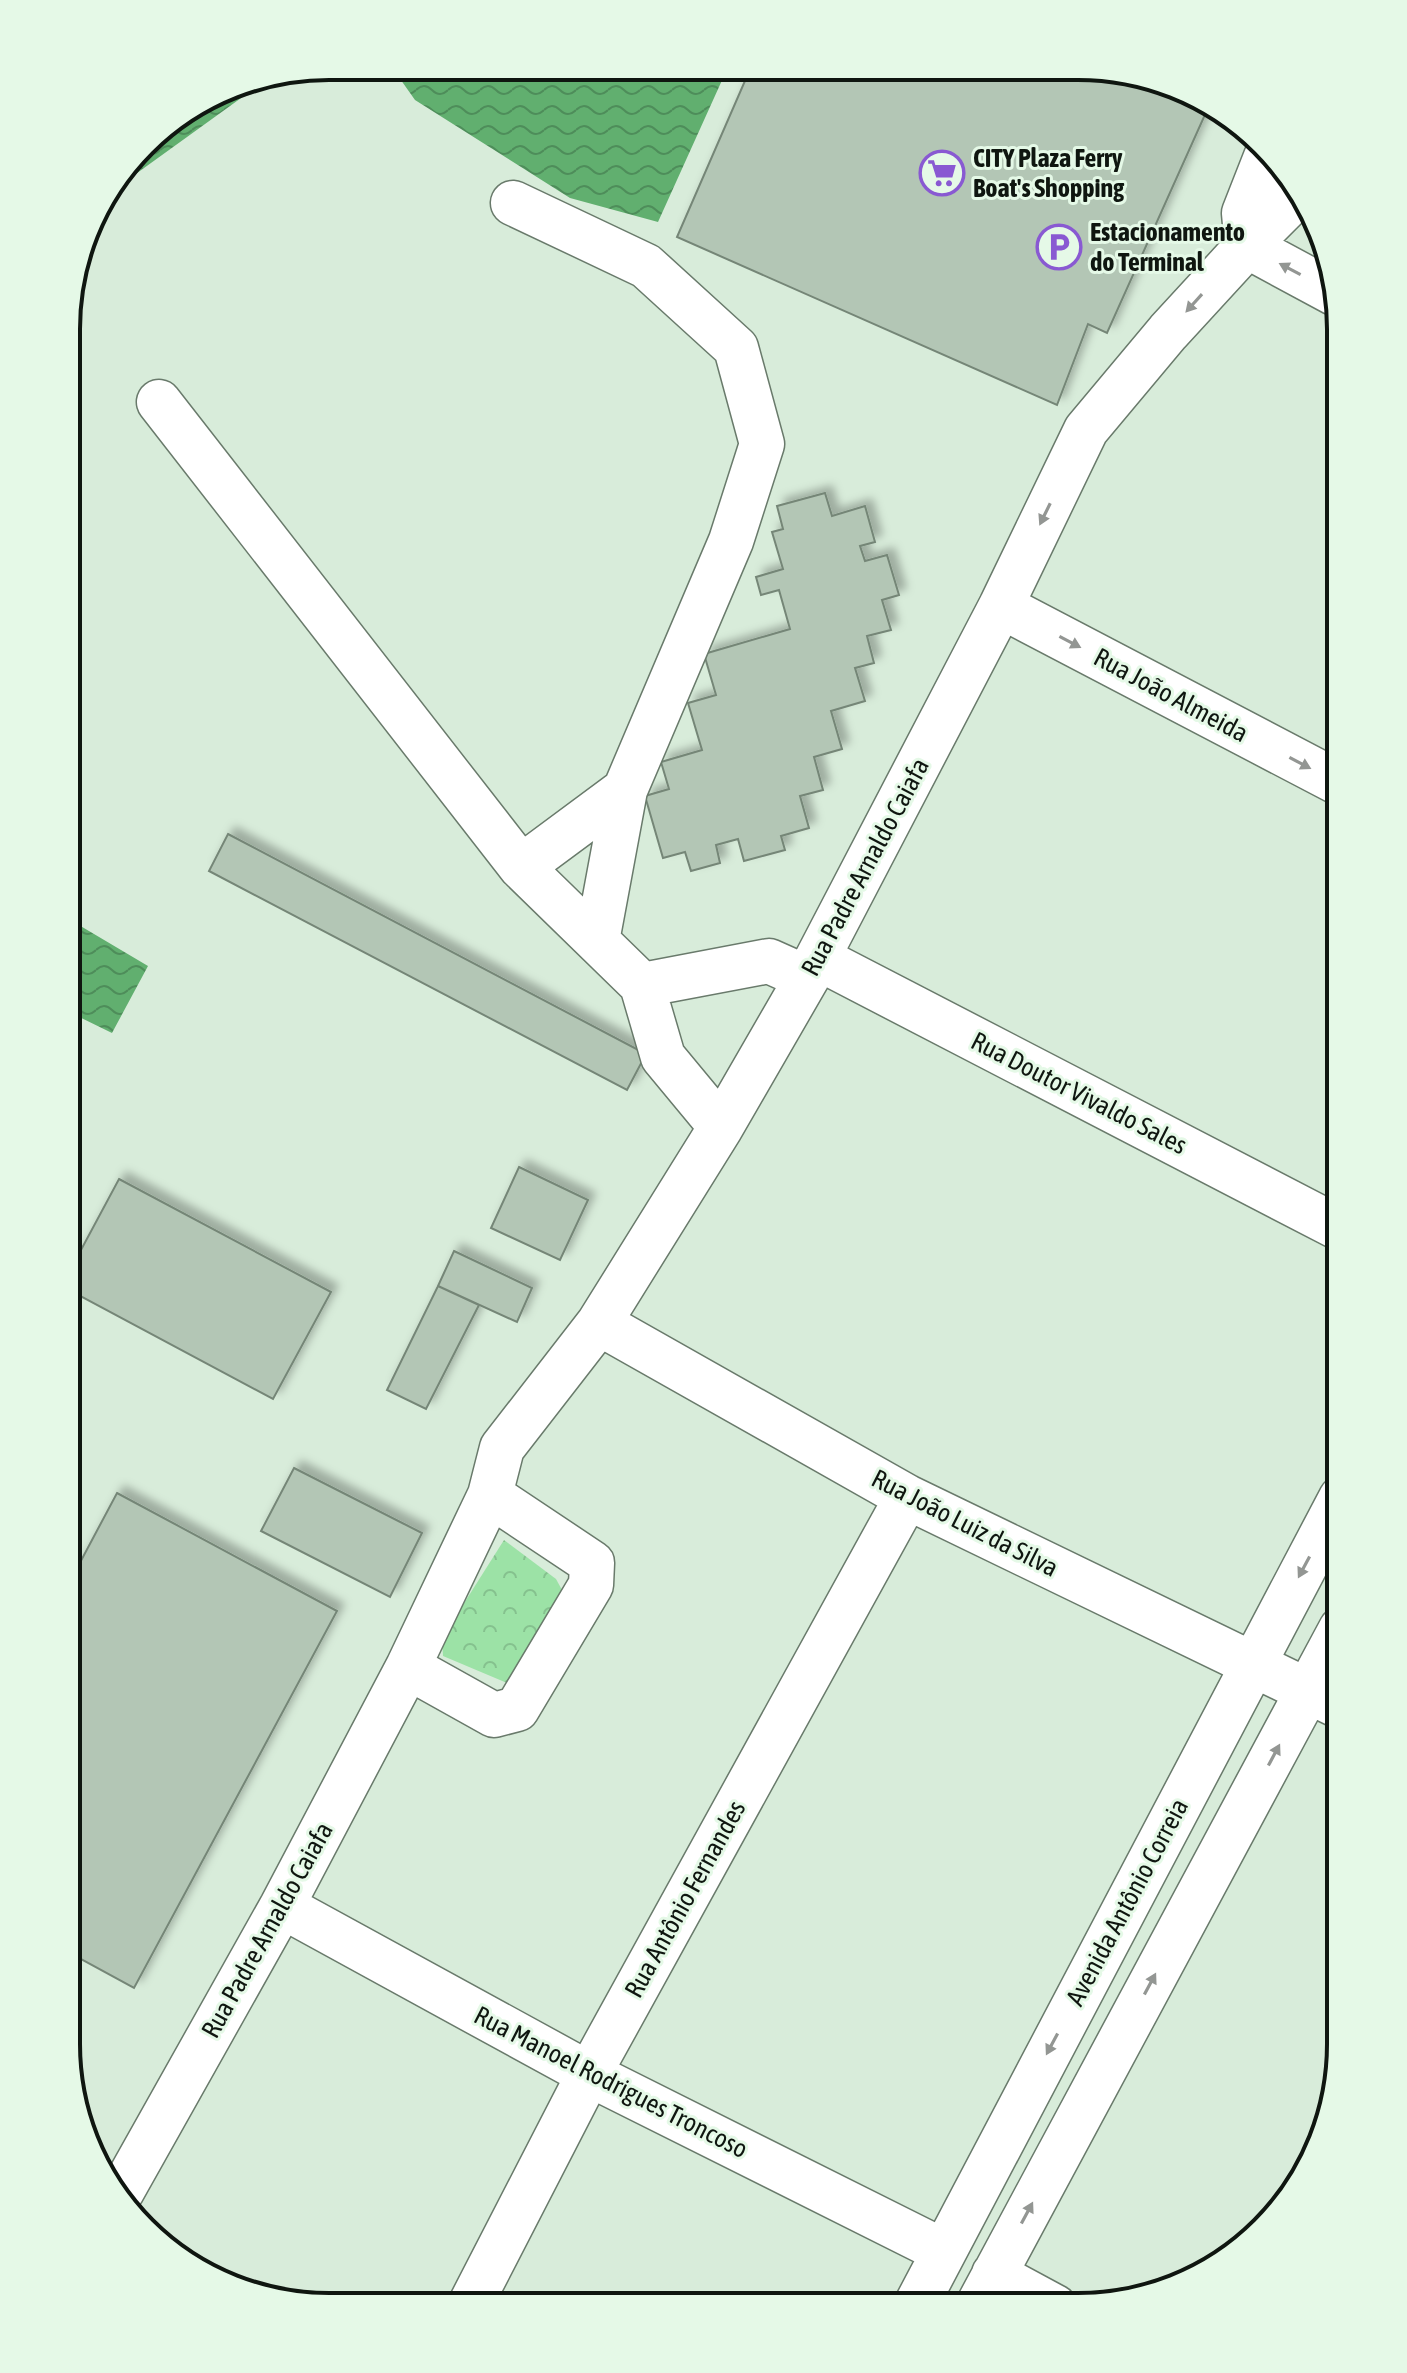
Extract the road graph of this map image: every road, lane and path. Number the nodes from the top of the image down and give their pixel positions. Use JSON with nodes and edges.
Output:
{"nodes":[{"id":1,"x":1263,"y":164,"type":"edge"},
{"id":2,"x":1292,"y":201,"type":"edge"},
{"id":3,"x":513,"y":203,"type":"dead end"},
{"id":4,"x":1247,"y":246,"type":"junction"},
{"id":5,"x":1323,"y":287,"type":"edge"},
{"id":6,"x":159,"y":402,"type":"dead end"},
{"id":7,"x":1001,"y":606,"type":"junction"},
{"id":8,"x":1327,"y":777,"type":"edge"},
{"id":9,"x":625,"y":790,"type":"junction"},
{"id":10,"x":521,"y":867,"type":"junction"},
{"id":11,"x":597,"y":941,"type":"junction"},
{"id":12,"x":813,"y":968,"type":"junction"},
{"id":13,"x":642,"y":985,"type":"junction"},
{"id":14,"x":721,"y":1127,"type":"junction"},
{"id":15,"x":1326,"y":1222,"type":"edge"},
{"id":16,"x":599,"y":1323,"type":"junction"},
{"id":17,"x":490,"y":1495,"type":"junction"},
{"id":18,"x":907,"y":1497,"type":"junction"},
{"id":19,"x":1326,"y":1526,"type":"edge"},
{"id":20,"x":1253,"y":1664,"type":"junction"},
{"id":21,"x":408,"y":1667,"type":"junction"},
{"id":22,"x":1325,"y":1699,"type":"edge"},
{"id":23,"x":282,"y":1906,"type":"junction"},
{"id":24,"x":589,"y":2074,"type":"junction"},
{"id":25,"x":125,"y":2185,"type":"edge"},
{"id":26,"x":943,"y":2251,"type":"junction"},
{"id":27,"x":986,"y":2290,"type":"edge"},
{"id":28,"x":476,"y":2293,"type":"edge"},
{"id":29,"x":922,"y":2293,"type":"edge"}],
"edges":[{"from":1,"to":4,"type":"street"},
{"from":2,"to":4,"type":"street","name":"Rua Padre Arnaldo Caiafa"},
{"from":3,"to":9,"type":"street"},
{"from":5,"to":4,"type":"street","one_way":true},
{"from":4,"to":7,"type":"street","name":"Rua Padre Arnaldo Caiafa","one_way":true},
{"from":6,"to":10,"type":"street"},
{"from":7,"to":8,"type":"street","name":"Rua João Almeida","one_way":true},
{"from":7,"to":12,"type":"street","name":"Rua Padre Arnaldo Caiafa"},
{"from":9,"to":10,"type":"street"},
{"from":9,"to":11,"type":"street"},
{"from":10,"to":11,"type":"street"},
{"from":11,"to":13,"type":"street"},
{"from":12,"to":13,"type":"street","name":"Rua Doutor Vivaldo Sales"},
{"from":12,"to":14,"type":"street","name":"Rua Padre Arnaldo Caiafa"},
{"from":12,"to":15,"type":"street","name":"Rua Doutor Vivaldo Sales"},
{"from":13,"to":14,"type":"street"},
{"from":14,"to":16,"type":"street","name":"Rua Padre Arnaldo Caiafa"},
{"from":16,"to":17,"type":"street","name":"Rua Padre Arnaldo Caiafa"},
{"from":16,"to":18,"type":"street","name":"Rua João Luiz da Silva"},
{"from":17,"to":21,"type":"street","name":"Rua Padre Arnaldo Caiafa"},
{"from":17,"to":21,"type":"street"},
{"from":18,"to":20,"type":"street","name":"Rua João Luiz da Silva"},
{"from":18,"to":24,"type":"street","name":"Rua Antônio Fernandes"},
{"from":19,"to":20,"type":"street","name":"Avenida Antônio Correia","one_way":true},
{"from":20,"to":22,"type":"street","name":"Rua João Luiz da Silva"},
{"from":20,"to":26,"type":"street","name":"Avenida Antônio Correia","one_way":true},
{"from":21,"to":23,"type":"street","name":"Rua Padre Arnaldo Caiafa"},
{"from":27,"to":22,"type":"street","one_way":true},
{"from":23,"to":24,"type":"street","name":"Rua Manoel Rodrigues Troncoso"},
{"from":23,"to":25,"type":"street","name":"Rua Padre Arnaldo Caiafa"},
{"from":24,"to":26,"type":"street","name":"Rua Manoel Rodrigues Troncoso"},
{"from":24,"to":28,"type":"street","name":"Rua Antônio Fernandes"},
{"from":26,"to":29,"type":"street","name":"Avenida Antônio Correia"}]}
